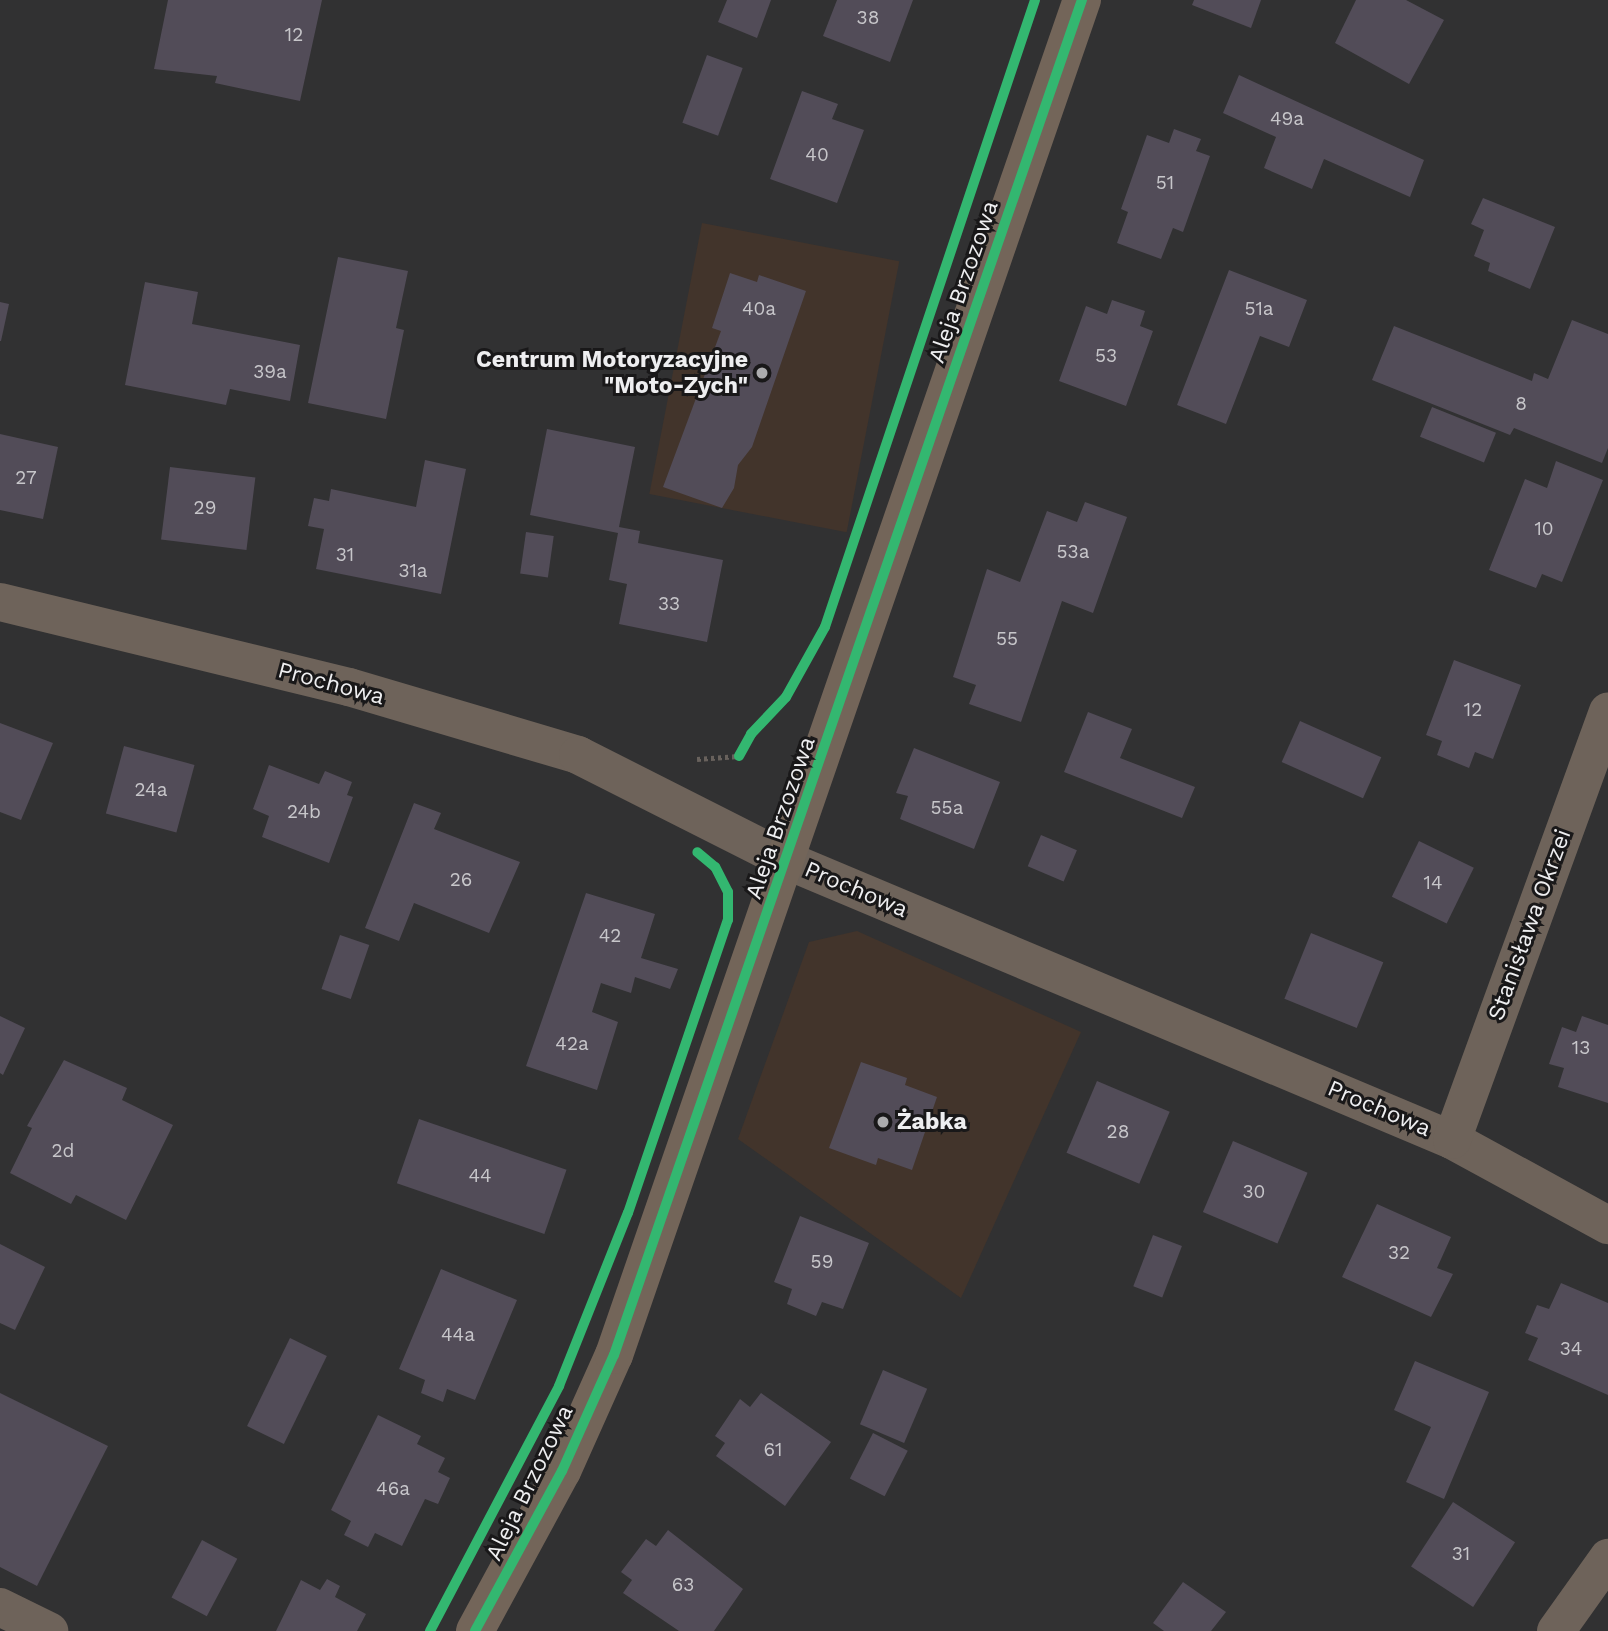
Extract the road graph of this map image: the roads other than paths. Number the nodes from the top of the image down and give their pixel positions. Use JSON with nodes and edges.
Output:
{"nodes":[{"id":1,"x":1082,"y":0,"type":"edge"},
{"id":2,"x":0,"y":602,"type":"edge"},
{"id":3,"x":1608,"y":711,"type":"edge"},
{"id":4,"x":788,"y":861,"type":"junction"},
{"id":5,"x":1452,"y":1140,"type":"junction"},
{"id":6,"x":1608,"y":1225,"type":"edge"},
{"id":7,"x":1608,"y":1558,"type":"edge"},
{"id":8,"x":0,"y":1607,"type":"edge"},
{"id":9,"x":50,"y":1631,"type":"edge"},
{"id":10,"x":475,"y":1631,"type":"edge"},
{"id":11,"x":1556,"y":1631,"type":"edge"}],
"edges":[{"from":1,"to":4,"type":"street","name":"Aleja Brzozowa"},
{"from":2,"to":4,"type":"street","name":"Prochowa"},
{"from":3,"to":5,"type":"street","name":"Stanisława Okrzei"},
{"from":4,"to":5,"type":"street","name":"Prochowa"},
{"from":4,"to":10,"type":"street","name":"Aleja Brzozowa"},
{"from":5,"to":6,"type":"street","name":"Prochowa"},
{"from":7,"to":11,"type":"street"},
{"from":8,"to":9,"type":"street"}]}
